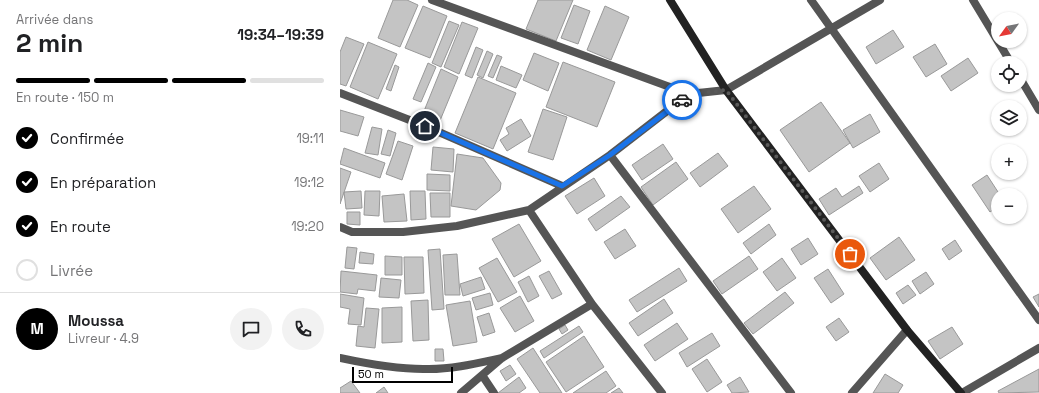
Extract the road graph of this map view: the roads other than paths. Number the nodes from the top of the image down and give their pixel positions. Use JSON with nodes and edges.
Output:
{"nodes":[{"id":1,"x":432,"y":0,"type":"edge"},
{"id":2,"x":670,"y":0,"type":"edge"},
{"id":3,"x":811,"y":0,"type":"edge"},
{"id":4,"x":880,"y":0,"type":"edge"},
{"id":5,"x":972,"y":0,"type":"edge"},
{"id":6,"x":831,"y":28,"type":"junction"},
{"id":7,"x":1007,"y":56,"type":"edge"},
{"id":8,"x":726,"y":90,"type":"junction"},
{"id":9,"x":1027,"y":90,"type":"edge"},
{"id":10,"x":340,"y":93,"type":"edge"},
{"id":11,"x":690,"y":94,"type":"junction"},
{"id":12,"x":1039,"y":110,"type":"edge"},
{"id":13,"x":610,"y":155,"type":"junction"},
{"id":14,"x":562,"y":186,"type":"junction"},
{"id":15,"x":529,"y":210,"type":"junction"},
{"id":16,"x":340,"y":227,"type":"edge"},
{"id":17,"x":592,"y":304,"type":"junction"},
{"id":18,"x":1039,"y":320,"type":"edge"},
{"id":19,"x":907,"y":330,"type":"junction"},
{"id":20,"x":1039,"y":348,"type":"edge"},
{"id":21,"x":340,"y":358,"type":"edge"},
{"id":22,"x":502,"y":358,"type":"junction"},
{"id":23,"x":482,"y":375,"type":"junction"},
{"id":24,"x":461,"y":393,"type":"edge"},
{"id":25,"x":494,"y":393,"type":"edge"},
{"id":26,"x":662,"y":393,"type":"edge"},
{"id":27,"x":791,"y":393,"type":"edge"},
{"id":28,"x":852,"y":393,"type":"edge"},
{"id":29,"x":962,"y":393,"type":"edge"}],
"edges":[{"from":1,"to":11,"type":"street"},
{"from":2,"to":8,"type":"main road"},
{"from":3,"to":6,"type":"street"},
{"from":4,"to":6,"type":"street"},
{"from":5,"to":7,"type":"street"},
{"from":6,"to":8,"type":"street"},
{"from":6,"to":18,"type":"street"},
{"from":8,"to":11,"type":"street"},
{"from":8,"to":19,"type":"main road"},
{"from":9,"to":12,"type":"street"},
{"from":10,"to":14,"type":"street"},
{"from":11,"to":13,"type":"street"},
{"from":13,"to":14,"type":"street"},
{"from":13,"to":27,"type":"street"},
{"from":14,"to":15,"type":"street"},
{"from":15,"to":16,"type":"street"},
{"from":15,"to":17,"type":"street"},
{"from":17,"to":22,"type":"street"},
{"from":17,"to":26,"type":"street"},
{"from":19,"to":28,"type":"street"},
{"from":19,"to":29,"type":"main road"},
{"from":20,"to":29,"type":"street"},
{"from":21,"to":22,"type":"street"},
{"from":22,"to":23,"type":"street"},
{"from":23,"to":24,"type":"street"},
{"from":23,"to":25,"type":"street"}]}
